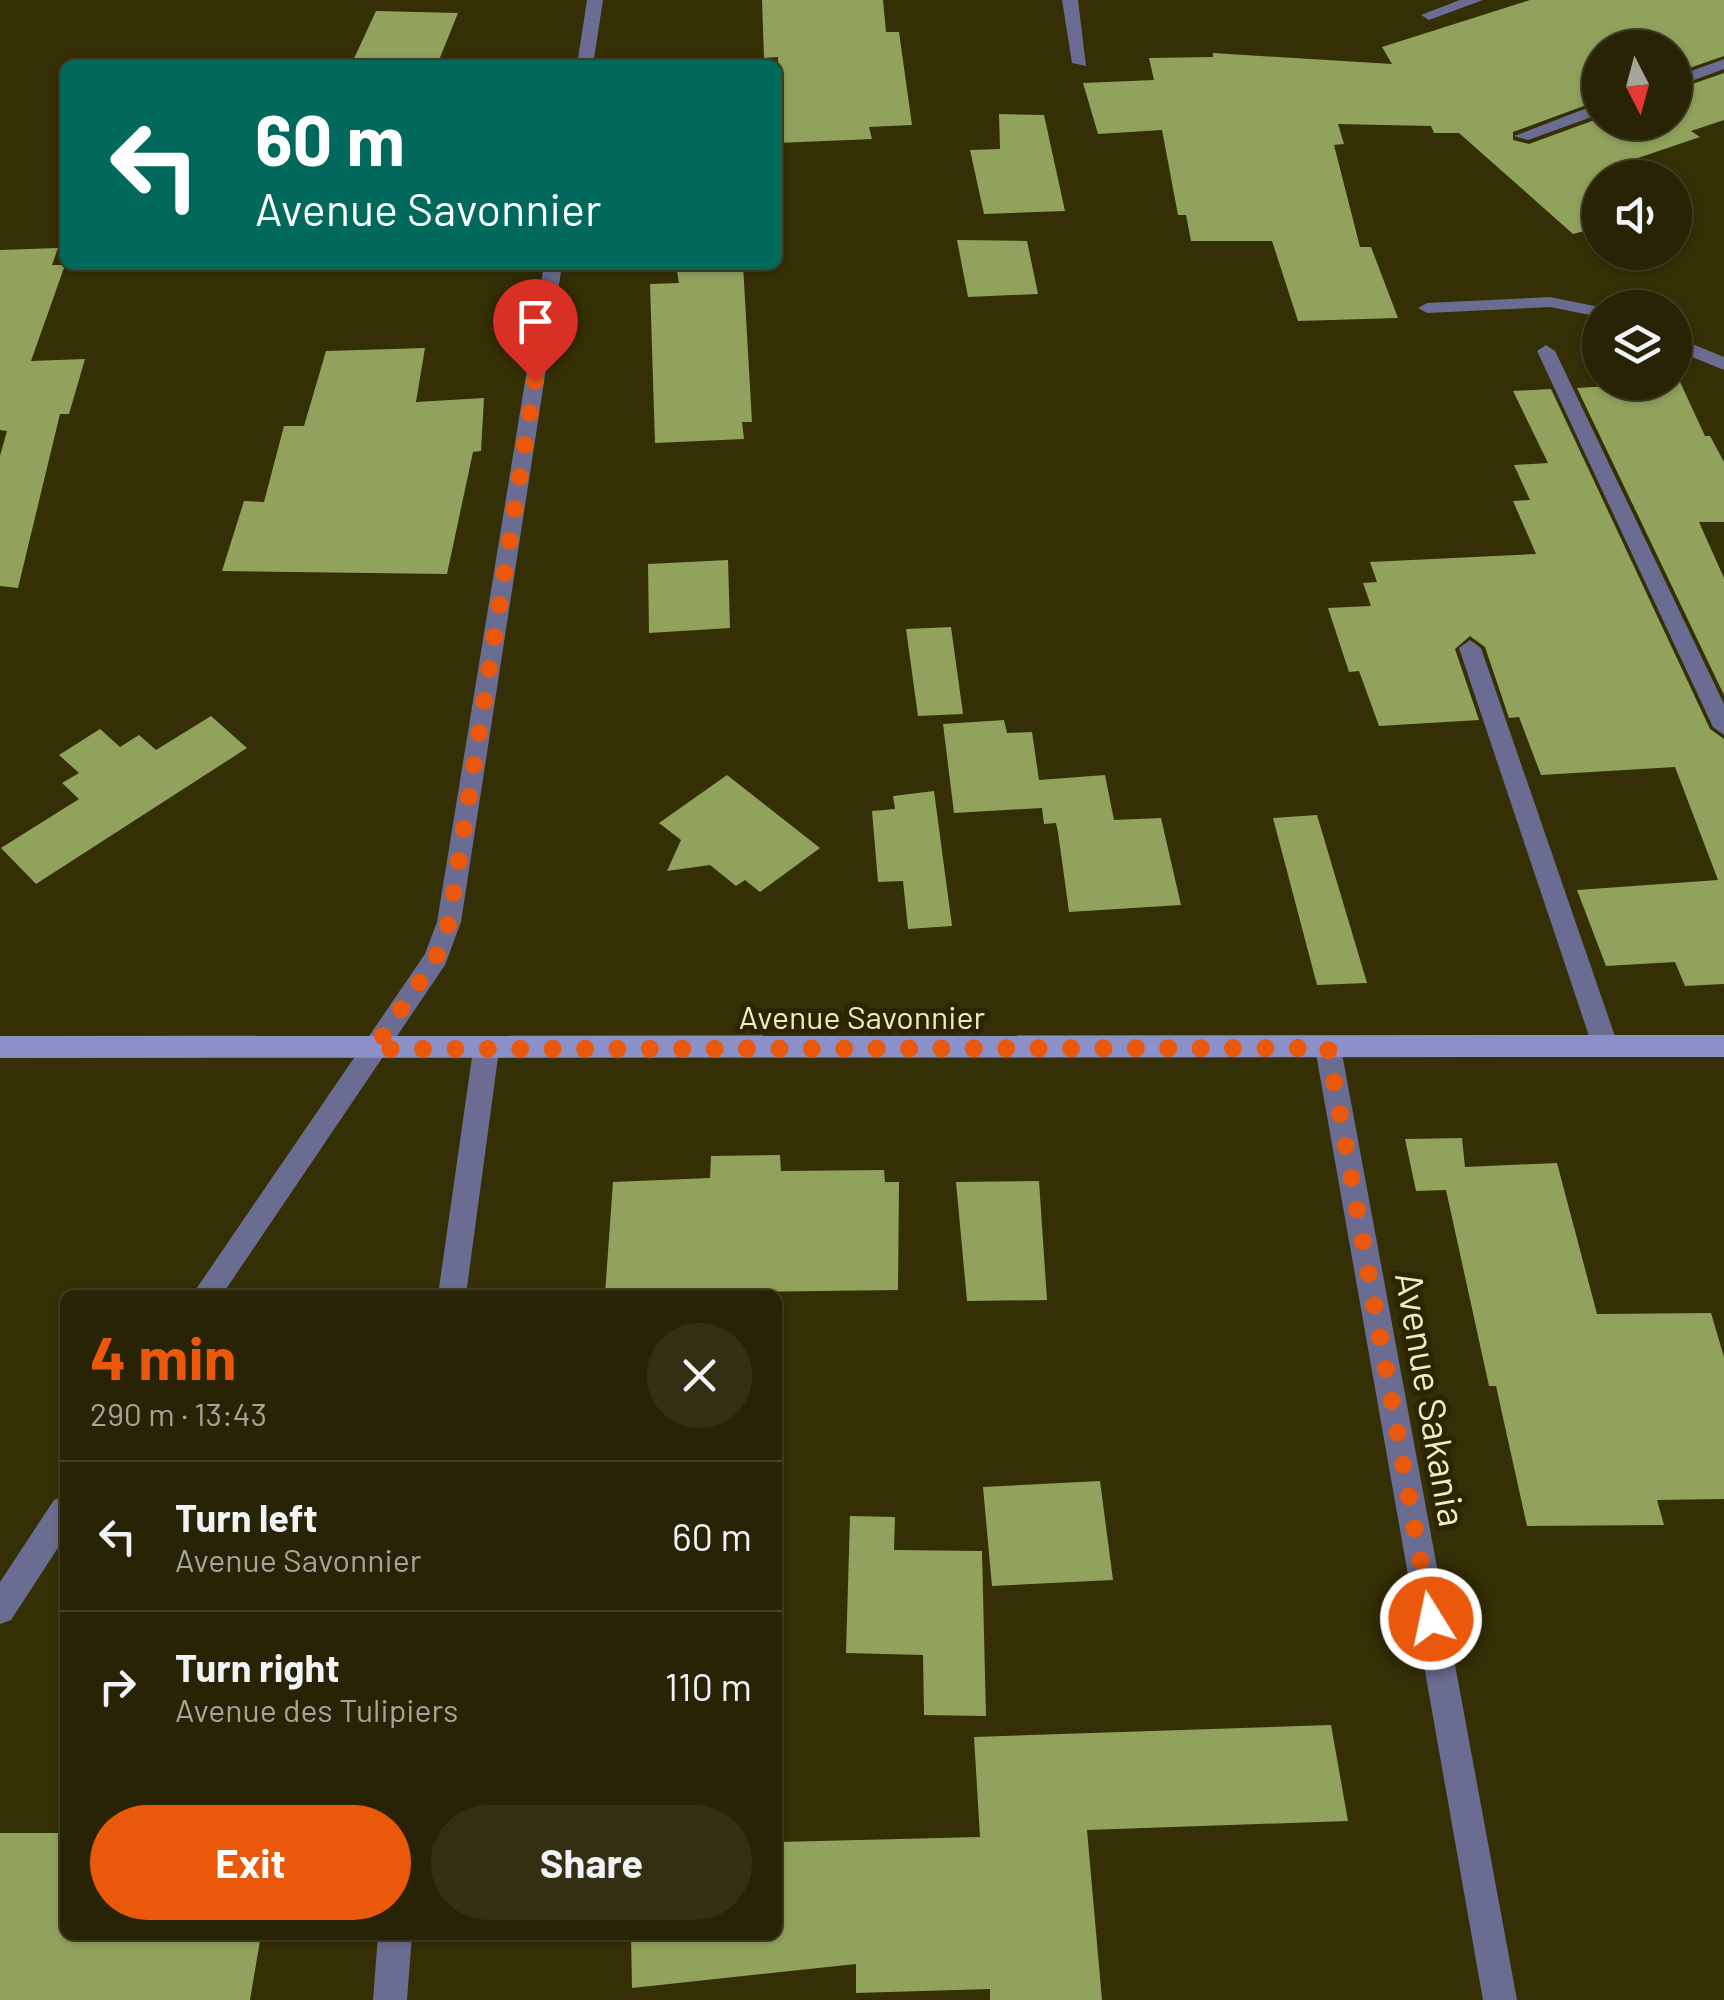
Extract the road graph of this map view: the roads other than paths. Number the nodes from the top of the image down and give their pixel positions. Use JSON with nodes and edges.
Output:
{"nodes":[{"id":1,"x":595,"y":0,"type":"edge"},
{"id":2,"x":1070,"y":0,"type":"edge"},
{"id":3,"x":1475,"y":0,"type":"edge"},
{"id":4,"x":1428,"y":14,"type":"dead end"},
{"id":5,"x":586,"y":60,"type":"edge"},
{"id":6,"x":1080,"y":63,"type":"dead end"},
{"id":7,"x":1724,"y":64,"type":"edge"},
{"id":8,"x":1692,"y":76,"type":"edge"},
{"id":9,"x":1582,"y":114,"type":"edge"},
{"id":10,"x":1522,"y":136,"type":"dead end"},
{"id":11,"x":552,"y":270,"type":"edge"},
{"id":12,"x":1427,"y":308,"type":"dead end"},
{"id":13,"x":1582,"y":308,"type":"edge"},
{"id":14,"x":1692,"y":350,"type":"edge"},
{"id":15,"x":1546,"y":351,"type":"dead end"},
{"id":16,"x":1724,"y":364,"type":"edge"},
{"id":17,"x":1470,"y":648,"type":"dead end"},
{"id":18,"x":1724,"y":727,"type":"edge"},
{"id":19,"x":1605,"y":1046,"type":"junction"},
{"id":20,"x":1724,"y":1046,"type":"edge"},
{"id":21,"x":0,"y":1048,"type":"edge"},
{"id":22,"x":1328,"y":1048,"type":"junction"},
{"id":23,"x":374,"y":1049,"type":"junction"},
{"id":24,"x":486,"y":1050,"type":"junction"},
{"id":25,"x":209,"y":1290,"type":"edge"},
{"id":26,"x":453,"y":1290,"type":"edge"},
{"id":27,"x":60,"y":1518,"type":"edge"},
{"id":28,"x":0,"y":1609,"type":"edge"},
{"id":29,"x":395,"y":1940,"type":"edge"},
{"id":30,"x":390,"y":2000,"type":"edge"},
{"id":31,"x":1500,"y":2000,"type":"edge"}],
"edges":[{"from":1,"to":5,"type":"street"},
{"from":2,"to":6,"type":"street"},
{"from":3,"to":4,"type":"street"},
{"from":7,"to":8,"type":"street"},
{"from":9,"to":10,"type":"street"},
{"from":11,"to":23,"type":"street"},
{"from":12,"to":13,"type":"street"},
{"from":14,"to":16,"type":"street"},
{"from":15,"to":18,"type":"street"},
{"from":17,"to":19,"type":"street"},
{"from":19,"to":20,"type":"street","name":"Avenue Savonnier"},
{"from":19,"to":22,"type":"street","name":"Avenue Savonnier"},
{"from":21,"to":23,"type":"street","name":"Avenue Savonnier"},
{"from":22,"to":24,"type":"street","name":"Avenue Savonnier"},
{"from":22,"to":31,"type":"street","name":"Avenue Sakania"},
{"from":23,"to":24,"type":"street","name":"Avenue Savonnier"},
{"from":23,"to":25,"type":"street"},
{"from":24,"to":26,"type":"street"},
{"from":27,"to":28,"type":"street"},
{"from":29,"to":30,"type":"street"}]}
